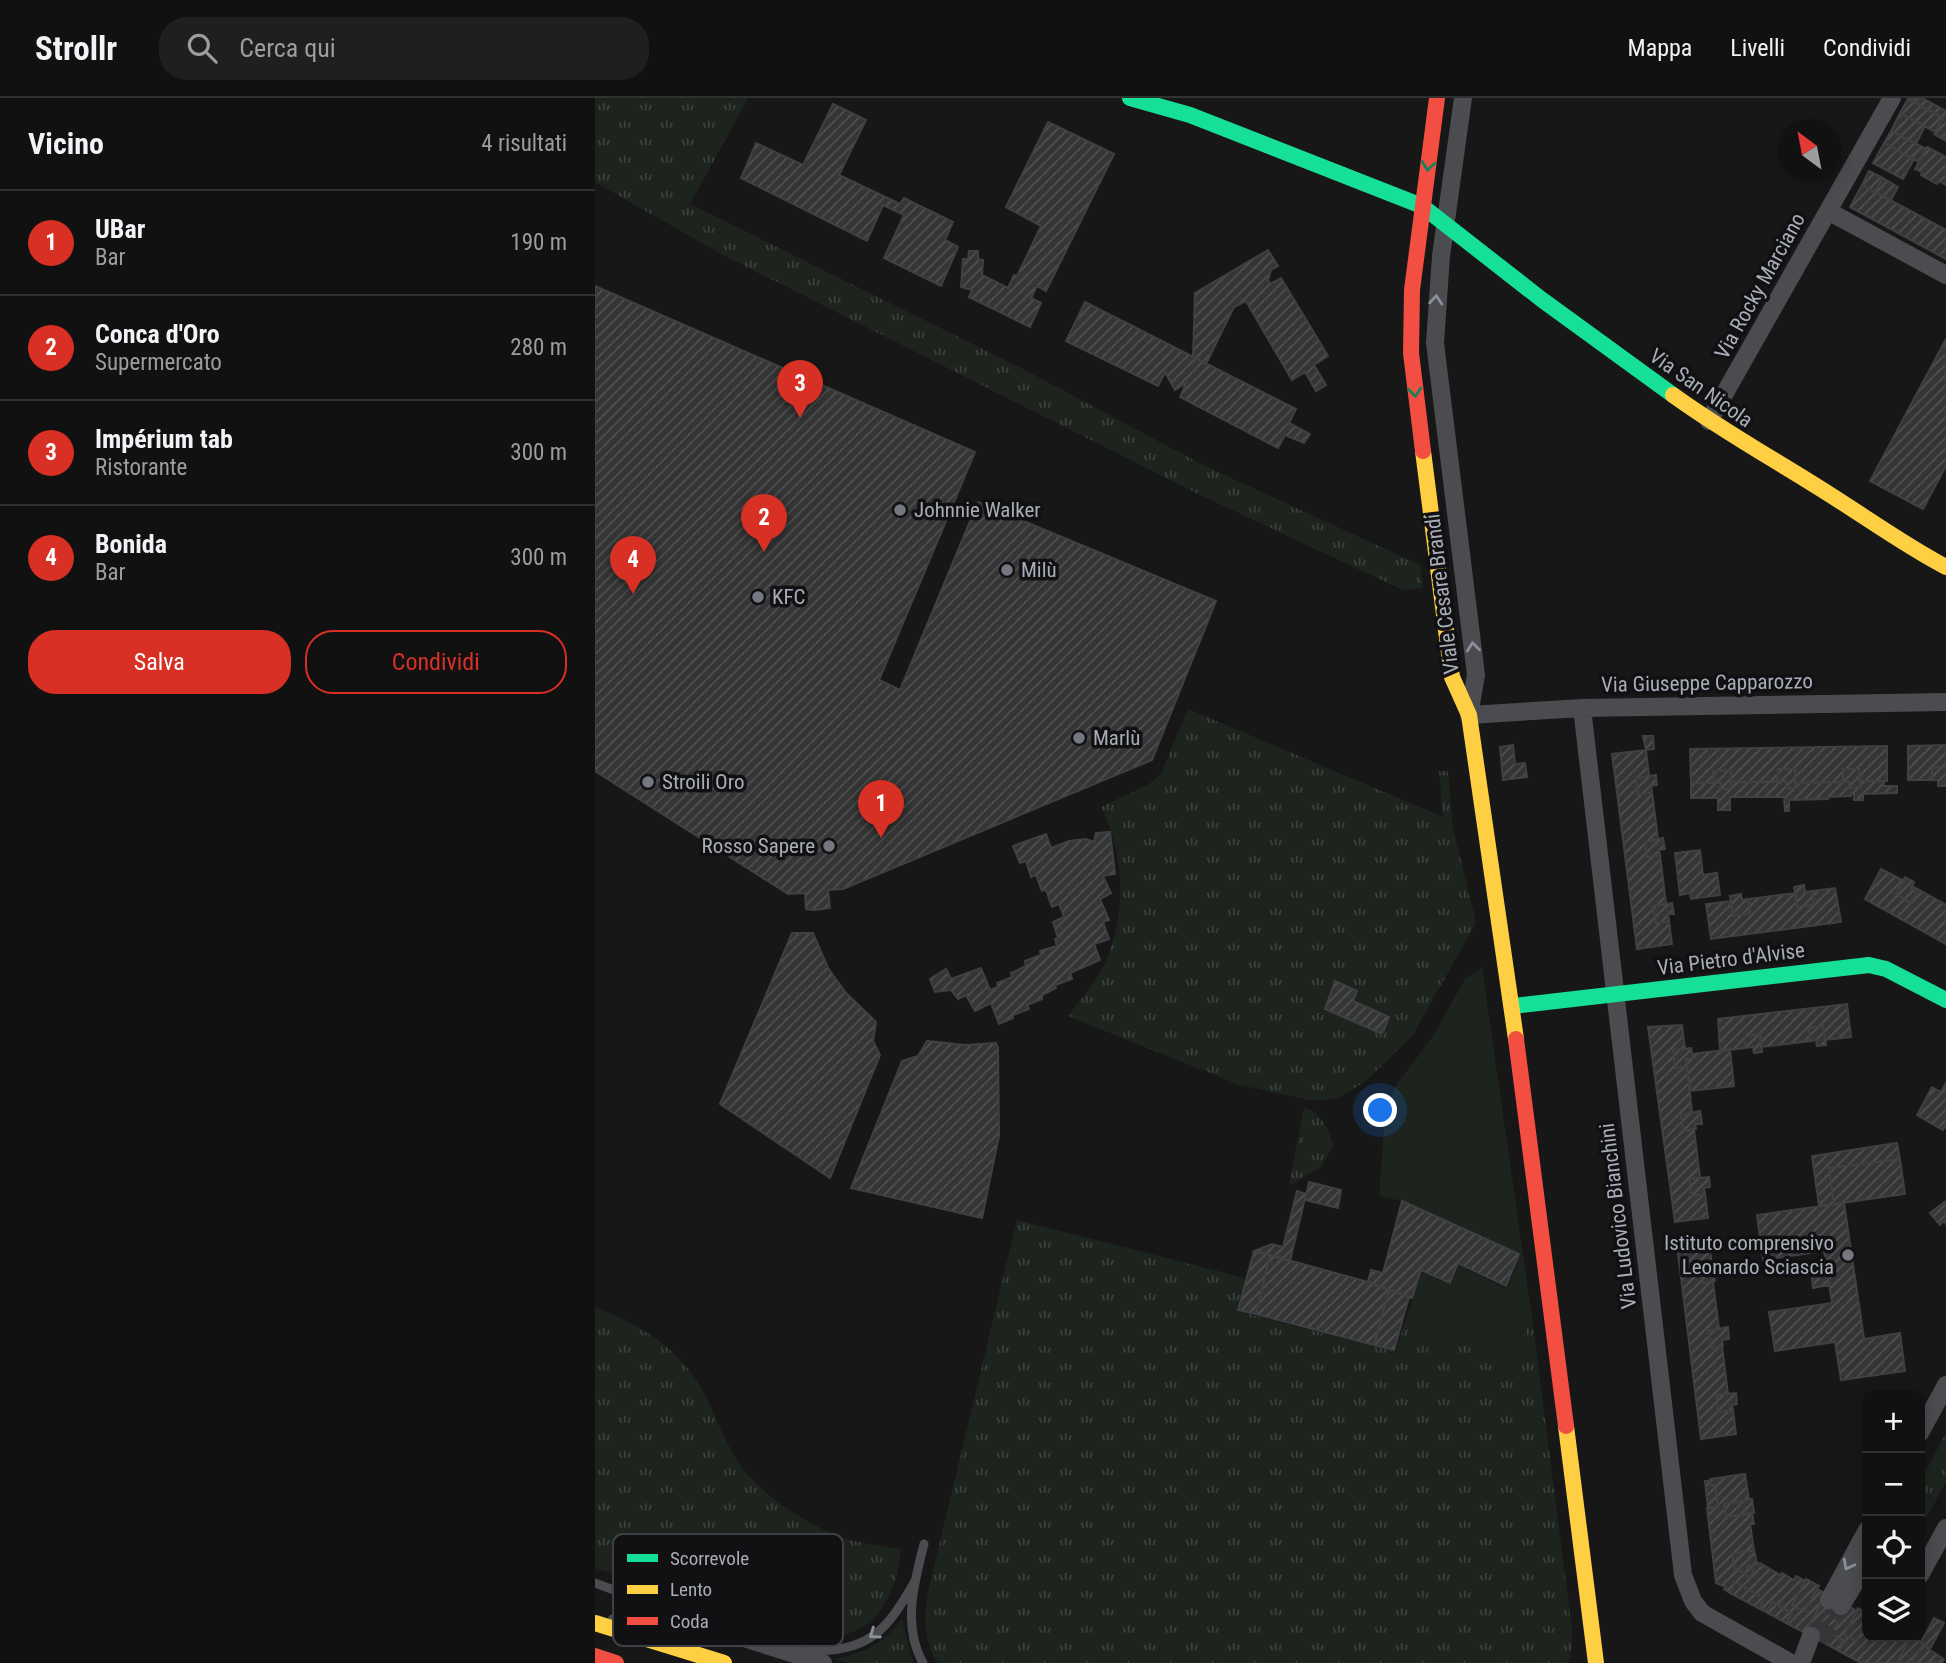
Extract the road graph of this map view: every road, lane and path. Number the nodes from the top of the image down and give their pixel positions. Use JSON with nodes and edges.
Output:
{"nodes":[{"id":1,"x":1130,"y":98,"type":"edge"},
{"id":2,"x":1437,"y":98,"type":"edge"},
{"id":3,"x":1463,"y":98,"type":"edge"},
{"id":4,"x":1892,"y":98,"type":"edge"},
{"id":5,"x":1422,"y":206,"type":"junction"},
{"id":6,"x":1828,"y":211,"type":"junction"},
{"id":7,"x":1446,"y":223,"type":"junction"},
{"id":8,"x":1946,"y":275,"type":"edge"},
{"id":9,"x":1709,"y":421,"type":"junction"},
{"id":10,"x":1946,"y":566,"type":"edge"},
{"id":11,"x":1946,"y":702,"type":"edge"},
{"id":12,"x":1582,"y":708,"type":"junction"},
{"id":13,"x":1469,"y":715,"type":"junction"},
{"id":14,"x":1615,"y":994,"type":"junction"},
{"id":15,"x":1946,"y":1000,"type":"edge"},
{"id":16,"x":1513,"y":1006,"type":"junction"},
{"id":17,"x":1946,"y":1385,"type":"edge"},
{"id":18,"x":1925,"y":1424,"type":"edge"},
{"id":19,"x":1946,"y":1528,"type":"edge"},
{"id":20,"x":1862,"y":1541,"type":"edge"},
{"id":21,"x":924,"y":1544,"type":"dead end"},
{"id":22,"x":1925,"y":1566,"type":"edge"},
{"id":23,"x":1862,"y":1569,"type":"edge"},
{"id":24,"x":915,"y":1581,"type":"junction"},
{"id":25,"x":595,"y":1583,"type":"edge"},
{"id":26,"x":613,"y":1590,"type":"edge"},
{"id":27,"x":595,"y":1622,"type":"edge"},
{"id":28,"x":613,"y":1623,"type":"edge"},
{"id":29,"x":613,"y":1628,"type":"edge"},
{"id":30,"x":1814,"y":1638,"type":"tunnel mouth"},
{"id":31,"x":1593,"y":1640,"type":"junction"},
{"id":32,"x":671,"y":1646,"type":"edge"},
{"id":33,"x":769,"y":1646,"type":"edge"},
{"id":34,"x":785,"y":1651,"type":"junction"},
{"id":35,"x":595,"y":1656,"type":"edge"},
{"id":36,"x":616,"y":1663,"type":"edge"},
{"id":37,"x":724,"y":1663,"type":"edge"},
{"id":38,"x":823,"y":1663,"type":"edge"},
{"id":39,"x":923,"y":1663,"type":"edge"},
{"id":40,"x":1587,"y":1663,"type":"edge"},
{"id":41,"x":1596,"y":1663,"type":"edge"},
{"id":42,"x":1791,"y":1663,"type":"edge"},
{"id":43,"x":1802,"y":1663,"type":"edge"}],
"edges":[{"from":1,"to":5,"type":"street"},
{"from":2,"to":5,"type":"street","name":"Viale Cesare Brandi","one_way":true},
{"from":3,"to":7,"type":"street","name":"Viale Cesare Brandi"},
{"from":4,"to":6,"type":"street","name":"Via Rocky Marciano"},
{"from":5,"to":7,"type":"street","name":"Via San Nicola"},
{"from":5,"to":13,"type":"street","name":"Viale Cesare Brandi","one_way":true},
{"from":6,"to":8,"type":"street"},
{"from":6,"to":9,"type":"street","name":"Via Rocky Marciano"},
{"from":7,"to":9,"type":"street","name":"Via San Nicola"},
{"from":13,"to":7,"type":"street","name":"Viale Cesare Brandi","one_way":true},
{"from":9,"to":10,"type":"street","name":"Via San Nicola"},
{"from":11,"to":12,"type":"street","name":"Via Giuseppe Capparozzo"},
{"from":12,"to":13,"type":"street","name":"Via Giuseppe Capparozzo"},
{"from":12,"to":14,"type":"street","name":"Via Ludovico Bianchini"},
{"from":13,"to":16,"type":"street"},
{"from":14,"to":15,"type":"street","name":"Via Pietro d'Alvise"},
{"from":14,"to":16,"type":"street","name":"Via Pietro d'Alvise"},
{"from":14,"to":42,"type":"street","name":"Via Ludovico Bianchini"},
{"from":16,"to":31,"type":"street"},
{"from":17,"to":18,"type":"street"},
{"from":19,"to":22,"type":"street"},
{"from":20,"to":23,"type":"street","one_way":true},
{"from":21,"to":24,"type":"lane"},
{"from":24,"to":34,"type":"lane","one_way":true},
{"from":24,"to":39,"type":"lane"},
{"from":25,"to":26,"type":"lane"},
{"from":27,"to":28,"type":"street"},
{"from":27,"to":29,"type":"street"},
{"from":30,"to":43,"type":"street"},
{"from":31,"to":40,"type":"street"},
{"from":31,"to":41,"type":"street"},
{"from":32,"to":37,"type":"street"},
{"from":33,"to":34,"type":"street"},
{"from":34,"to":38,"type":"street"},
{"from":35,"to":36,"type":"street"}]}
